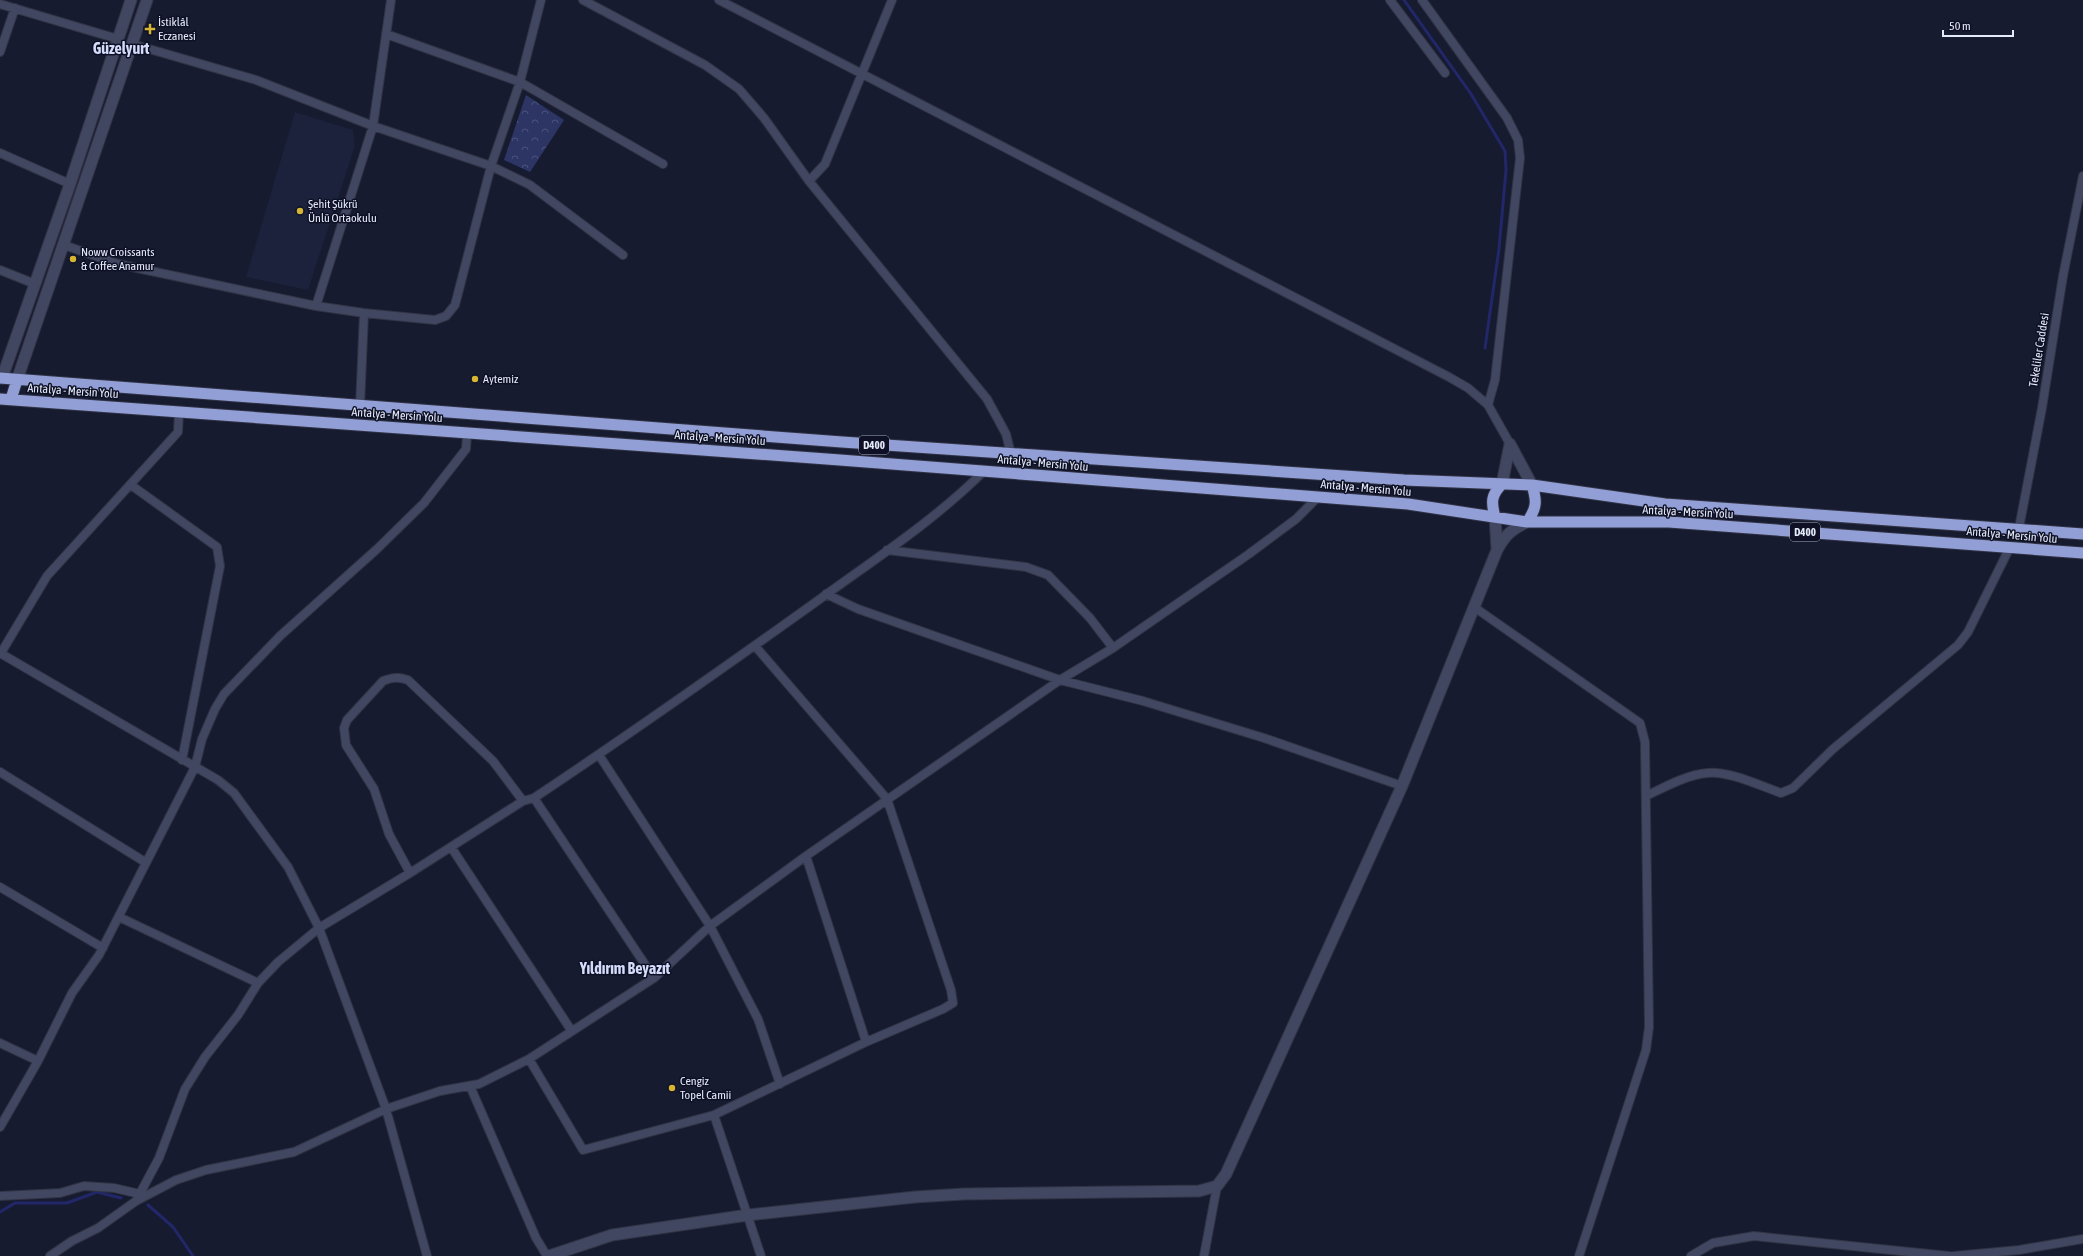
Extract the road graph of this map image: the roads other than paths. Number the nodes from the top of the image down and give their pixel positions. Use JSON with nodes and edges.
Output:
{"nodes":[{"id":1,"x":131,"y":0,"type":"edge"},
{"id":2,"x":147,"y":0,"type":"edge"},
{"id":3,"x":391,"y":0,"type":"edge"},
{"id":4,"x":541,"y":0,"type":"edge"},
{"id":5,"x":583,"y":0,"type":"edge"},
{"id":6,"x":719,"y":0,"type":"edge"},
{"id":7,"x":892,"y":0,"type":"edge"},
{"id":8,"x":1390,"y":0,"type":"edge"},
{"id":9,"x":1422,"y":0,"type":"edge"},
{"id":10,"x":0,"y":4,"type":"edge"},
{"id":11,"x":15,"y":8,"type":"junction"},
{"id":12,"x":386,"y":34,"type":"junction"},
{"id":13,"x":118,"y":39,"type":"junction"},
{"id":14,"x":132,"y":44,"type":"junction"},
{"id":15,"x":0,"y":52,"type":"edge"},
{"id":16,"x":1445,"y":73,"type":"dead end"},
{"id":17,"x":860,"y":74,"type":"junction"},
{"id":18,"x":520,"y":82,"type":"junction"},
{"id":19,"x":373,"y":126,"type":"junction"},
{"id":20,"x":0,"y":152,"type":"edge"},
{"id":21,"x":663,"y":164,"type":"dead end"},
{"id":22,"x":490,"y":166,"type":"junction"},
{"id":23,"x":2083,"y":176,"type":"edge"},
{"id":24,"x":809,"y":181,"type":"junction"},
{"id":25,"x":70,"y":184,"type":"junction"},
{"id":26,"x":83,"y":189,"type":"junction"},
{"id":27,"x":64,"y":246,"type":"junction"},
{"id":28,"x":623,"y":255,"type":"dead end"},
{"id":29,"x":0,"y":270,"type":"edge"},
{"id":30,"x":35,"y":284,"type":"junction"},
{"id":31,"x":48,"y":290,"type":"junction"},
{"id":32,"x":316,"y":306,"type":"junction"},
{"id":33,"x":364,"y":313,"type":"junction"},
{"id":34,"x":1,"y":379,"type":"edge"},
{"id":35,"x":17,"y":380,"type":"junction"},
{"id":36,"x":5,"y":399,"type":"edge"},
{"id":37,"x":1488,"y":405,"type":"junction"},
{"id":38,"x":0,"y":406,"type":"edge"},
{"id":39,"x":360,"y":406,"type":"junction"},
{"id":40,"x":179,"y":412,"type":"junction"},
{"id":41,"x":467,"y":434,"type":"junction"},
{"id":42,"x":1510,"y":444,"type":"junction"},
{"id":43,"x":1011,"y":454,"type":"junction"},
{"id":44,"x":984,"y":471,"type":"junction"},
{"id":45,"x":1502,"y":484,"type":"junction"},
{"id":46,"x":131,"y":485,"type":"junction"},
{"id":47,"x":1532,"y":485,"type":"junction"},
{"id":48,"x":1318,"y":498,"type":"junction"},
{"id":49,"x":1495,"y":517,"type":"junction"},
{"id":50,"x":1527,"y":522,"type":"junction"},
{"id":51,"x":2019,"y":528,"type":"junction"},
{"id":52,"x":2083,"y":534,"type":"edge"},
{"id":53,"x":2010,"y":547,"type":"junction"},
{"id":54,"x":887,"y":550,"type":"junction"},
{"id":55,"x":1497,"y":550,"type":"junction"},
{"id":56,"x":2083,"y":554,"type":"edge"},
{"id":57,"x":826,"y":594,"type":"junction"},
{"id":58,"x":1474,"y":607,"type":"junction"},
{"id":59,"x":755,"y":646,"type":"junction"},
{"id":60,"x":1112,"y":648,"type":"junction"},
{"id":61,"x":1,"y":653,"type":"edge"},
{"id":62,"x":1060,"y":680,"type":"junction"},
{"id":63,"x":599,"y":755,"type":"junction"},
{"id":64,"x":182,"y":760,"type":"junction"},
{"id":65,"x":195,"y":767,"type":"junction"},
{"id":66,"x":0,"y":772,"type":"edge"},
{"id":67,"x":1402,"y":786,"type":"junction"},
{"id":68,"x":1646,"y":796,"type":"junction"},
{"id":69,"x":534,"y":798,"type":"junction"},
{"id":70,"x":887,"y":799,"type":"junction"},
{"id":71,"x":523,"y":801,"type":"junction"},
{"id":72,"x":451,"y":847,"type":"junction"},
{"id":73,"x":806,"y":856,"type":"junction"},
{"id":74,"x":145,"y":862,"type":"junction"},
{"id":75,"x":410,"y":873,"type":"junction"},
{"id":76,"x":0,"y":887,"type":"edge"},
{"id":77,"x":119,"y":917,"type":"junction"},
{"id":78,"x":710,"y":926,"type":"junction"},
{"id":79,"x":319,"y":928,"type":"junction"},
{"id":80,"x":103,"y":948,"type":"junction"},
{"id":81,"x":654,"y":978,"type":"junction"},
{"id":82,"x":258,"y":983,"type":"junction"},
{"id":83,"x":571,"y":1030,"type":"junction"},
{"id":84,"x":866,"y":1042,"type":"junction"},
{"id":85,"x":0,"y":1043,"type":"edge"},
{"id":86,"x":529,"y":1059,"type":"junction"},
{"id":87,"x":38,"y":1060,"type":"junction"},
{"id":88,"x":780,"y":1084,"type":"junction"},
{"id":89,"x":470,"y":1086,"type":"junction"},
{"id":90,"x":386,"y":1109,"type":"junction"},
{"id":91,"x":714,"y":1115,"type":"junction"},
{"id":92,"x":0,"y":1127,"type":"edge"},
{"id":93,"x":1217,"y":1186,"type":"junction"},
{"id":94,"x":0,"y":1196,"type":"edge"},
{"id":95,"x":138,"y":1198,"type":"junction"},
{"id":96,"x":748,"y":1215,"type":"junction"},
{"id":97,"x":2083,"y":1239,"type":"edge"},
{"id":98,"x":50,"y":1256,"type":"edge"},
{"id":99,"x":427,"y":1256,"type":"edge"},
{"id":100,"x":548,"y":1256,"type":"edge"},
{"id":101,"x":761,"y":1256,"type":"edge"},
{"id":102,"x":1204,"y":1256,"type":"edge"},
{"id":103,"x":1579,"y":1256,"type":"edge"},
{"id":104,"x":1691,"y":1256,"type":"edge"},
{"id":105,"x":1949,"y":1256,"type":"edge"},
{"id":106,"x":1954,"y":1256,"type":"edge"}],
"edges":[{"from":1,"to":13,"type":"street"},
{"from":2,"to":14,"type":"street"},
{"from":3,"to":12,"type":"street"},
{"from":4,"to":18,"type":"street"},
{"from":5,"to":24,"type":"street"},
{"from":6,"to":17,"type":"street"},
{"from":7,"to":17,"type":"street"},
{"from":8,"to":16,"type":"street"},
{"from":9,"to":37,"type":"street"},
{"from":10,"to":11,"type":"street"},
{"from":11,"to":13,"type":"street"},
{"from":11,"to":15,"type":"street"},
{"from":12,"to":18,"type":"street"},
{"from":12,"to":19,"type":"street"},
{"from":13,"to":14,"type":"street"},
{"from":13,"to":25,"type":"street"},
{"from":14,"to":19,"type":"street"},
{"from":14,"to":26,"type":"street"},
{"from":17,"to":24,"type":"street"},
{"from":17,"to":37,"type":"street"},
{"from":18,"to":21,"type":"street"},
{"from":18,"to":22,"type":"street"},
{"from":19,"to":22,"type":"street"},
{"from":19,"to":32,"type":"street"},
{"from":20,"to":25,"type":"street"},
{"from":22,"to":28,"type":"street"},
{"from":22,"to":33,"type":"street"},
{"from":23,"to":51,"type":"street","name":"Tekeliler Caddesi"},
{"from":24,"to":43,"type":"street"},
{"from":25,"to":26,"type":"street"},
{"from":25,"to":30,"type":"street"},
{"from":26,"to":27,"type":"street"},
{"from":27,"to":31,"type":"street"},
{"from":27,"to":32,"type":"street"},
{"from":29,"to":30,"type":"street"},
{"from":30,"to":31,"type":"street"},
{"from":30,"to":34,"type":"street"},
{"from":31,"to":35,"type":"street"},
{"from":32,"to":33,"type":"street"},
{"from":33,"to":39,"type":"street"},
{"from":34,"to":35,"type":"highway","name":"Antalya - Mersin Yolu","number":"D400"},
{"from":35,"to":36,"type":"highway"},
{"from":35,"to":39,"type":"highway","name":"Antalya - Mersin Yolu","number":"D400"},
{"from":36,"to":38,"type":"street"},
{"from":36,"to":40,"type":"highway","name":"Antalya - Mersin Yolu","number":"D400"},
{"from":37,"to":42,"type":"street"},
{"from":39,"to":43,"type":"highway","name":"Antalya - Mersin Yolu","number":"D400"},
{"from":40,"to":41,"type":"highway","name":"Antalya - Mersin Yolu","number":"D400"},
{"from":40,"to":46,"type":"street"},
{"from":41,"to":44,"type":"highway","name":"Antalya - Mersin Yolu","number":"D400"},
{"from":41,"to":65,"type":"street"},
{"from":42,"to":45,"type":"street"},
{"from":42,"to":47,"type":"street"},
{"from":43,"to":45,"type":"highway","name":"Antalya - Mersin Yolu","number":"D400"},
{"from":44,"to":48,"type":"highway","name":"Antalya - Mersin Yolu","number":"D400"},
{"from":44,"to":54,"type":"street"},
{"from":45,"to":47,"type":"highway","name":"Antalya - Mersin Yolu","number":"D400"},
{"from":45,"to":49,"type":"highway"},
{"from":46,"to":61,"type":"street"},
{"from":46,"to":64,"type":"street"},
{"from":47,"to":50,"type":"highway"},
{"from":47,"to":51,"type":"highway","name":"Antalya - Mersin Yolu","number":"D400"},
{"from":48,"to":49,"type":"highway","name":"Antalya - Mersin Yolu","number":"D400"},
{"from":48,"to":60,"type":"street"},
{"from":49,"to":50,"type":"highway","name":"Antalya - Mersin Yolu","number":"D400"},
{"from":49,"to":55,"type":"street"},
{"from":50,"to":53,"type":"highway","name":"Antalya - Mersin Yolu","number":"D400"},
{"from":50,"to":55,"type":"street"},
{"from":51,"to":52,"type":"highway","name":"Antalya - Mersin Yolu","number":"D400"},
{"from":53,"to":56,"type":"highway","name":"Antalya - Mersin Yolu","number":"D400"},
{"from":53,"to":68,"type":"street"},
{"from":54,"to":57,"type":"street"},
{"from":54,"to":60,"type":"street"},
{"from":55,"to":58,"type":"street"},
{"from":57,"to":59,"type":"street"},
{"from":57,"to":62,"type":"street"},
{"from":58,"to":67,"type":"street"},
{"from":58,"to":68,"type":"street"},
{"from":59,"to":63,"type":"street"},
{"from":59,"to":70,"type":"street"},
{"from":60,"to":62,"type":"street"},
{"from":61,"to":64,"type":"street"},
{"from":62,"to":67,"type":"street"},
{"from":62,"to":70,"type":"street"},
{"from":63,"to":69,"type":"street"},
{"from":63,"to":78,"type":"street"},
{"from":64,"to":65,"type":"street"},
{"from":65,"to":74,"type":"street"},
{"from":65,"to":79,"type":"street"},
{"from":66,"to":74,"type":"street"},
{"from":67,"to":93,"type":"street"},
{"from":68,"to":103,"type":"street"},
{"from":69,"to":71,"type":"street"},
{"from":69,"to":81,"type":"street"},
{"from":70,"to":73,"type":"street"},
{"from":70,"to":84,"type":"street"},
{"from":71,"to":72,"type":"street"},
{"from":71,"to":75,"type":"street"},
{"from":72,"to":75,"type":"street"},
{"from":72,"to":83,"type":"street"},
{"from":73,"to":78,"type":"street"},
{"from":73,"to":84,"type":"street"},
{"from":74,"to":77,"type":"street"},
{"from":75,"to":79,"type":"street"},
{"from":76,"to":80,"type":"street"},
{"from":77,"to":80,"type":"street"},
{"from":77,"to":82,"type":"street"},
{"from":78,"to":81,"type":"street"},
{"from":78,"to":88,"type":"street"},
{"from":79,"to":82,"type":"street"},
{"from":79,"to":90,"type":"street"},
{"from":80,"to":87,"type":"street"},
{"from":81,"to":83,"type":"street"},
{"from":82,"to":95,"type":"street"},
{"from":83,"to":86,"type":"street"},
{"from":84,"to":88,"type":"street"},
{"from":85,"to":87,"type":"street"},
{"from":86,"to":89,"type":"street"},
{"from":86,"to":91,"type":"street"},
{"from":87,"to":92,"type":"street"},
{"from":88,"to":91,"type":"street"},
{"from":89,"to":90,"type":"street"},
{"from":89,"to":100,"type":"street"},
{"from":90,"to":95,"type":"street"},
{"from":90,"to":99,"type":"street"},
{"from":91,"to":96,"type":"street"},
{"from":93,"to":96,"type":"street"},
{"from":93,"to":102,"type":"street"},
{"from":94,"to":95,"type":"street"},
{"from":95,"to":98,"type":"street"},
{"from":96,"to":100,"type":"street"},
{"from":96,"to":101,"type":"street"},
{"from":97,"to":106,"type":"street"},
{"from":104,"to":105,"type":"street"}]}
